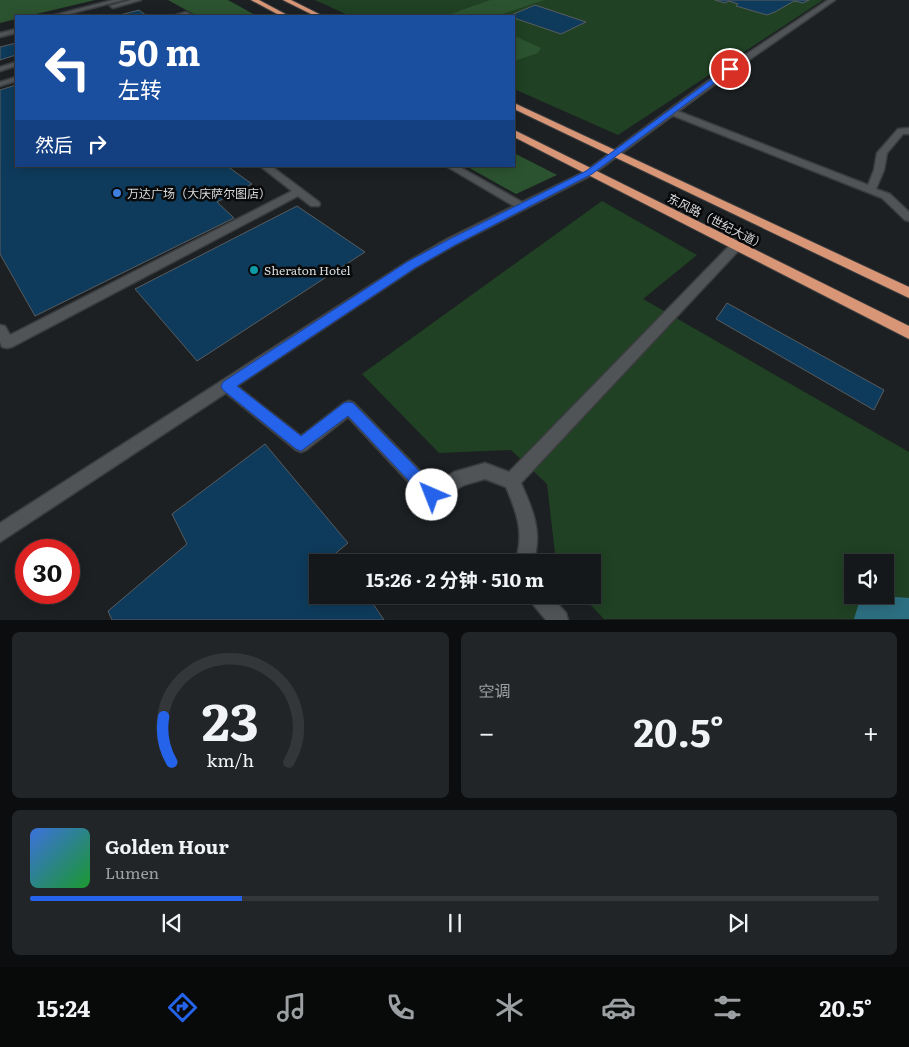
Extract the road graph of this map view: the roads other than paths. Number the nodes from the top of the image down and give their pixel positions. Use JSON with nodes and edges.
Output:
{"nodes":[{"id":1,"x":120,"y":0,"type":"edge"},
{"id":2,"x":138,"y":0,"type":"edge"},
{"id":3,"x":254,"y":0,"type":"edge"},
{"id":4,"x":286,"y":0,"type":"edge"},
{"id":5,"x":832,"y":0,"type":"edge"},
{"id":6,"x":58,"y":15,"type":"edge"},
{"id":7,"x":78,"y":15,"type":"edge"},
{"id":8,"x":284,"y":15,"type":"edge"},
{"id":9,"x":318,"y":15,"type":"edge"},
{"id":10,"x":15,"y":26,"type":"edge"},
{"id":11,"x":0,"y":30,"type":"edge"},
{"id":12,"x":15,"y":31,"type":"edge"},
{"id":13,"x":0,"y":35,"type":"edge"},
{"id":14,"x":15,"y":64,"type":"edge"},
{"id":15,"x":0,"y":69,"type":"edge"},
{"id":16,"x":15,"y":79,"type":"edge"},
{"id":17,"x":0,"y":84,"type":"edge"},
{"id":18,"x":515,"y":106,"type":"edge"},
{"id":19,"x":672,"y":112,"type":"junction"},
{"id":20,"x":909,"y":131,"type":"edge"},
{"id":21,"x":515,"y":134,"type":"edge"},
{"id":22,"x":616,"y":154,"type":"junction"},
{"id":23,"x":266,"y":167,"type":"edge"},
{"id":24,"x":454,"y":167,"type":"edge"},
{"id":25,"x":589,"y":172,"type":"junction"},
{"id":26,"x":871,"y":190,"type":"junction"},
{"id":27,"x":298,"y":192,"type":"junction"},
{"id":28,"x":315,"y":204,"type":"dead end"},
{"id":29,"x":523,"y":207,"type":"junction"},
{"id":30,"x":909,"y":218,"type":"edge"},
{"id":31,"x":736,"y":246,"type":"junction"},
{"id":32,"x":909,"y":293,"type":"edge"},
{"id":33,"x":0,"y":330,"type":"edge"},
{"id":34,"x":909,"y":334,"type":"edge"},
{"id":35,"x":228,"y":386,"type":"junction"},
{"id":36,"x":512,"y":481,"type":"junction"},
{"id":37,"x":0,"y":533,"type":"edge"},
{"id":38,"x":528,"y":554,"type":"edge"},
{"id":39,"x":546,"y":604,"type":"edge"},
{"id":40,"x":559,"y":620,"type":"edge"}],
"edges":[{"from":1,"to":6,"type":"street"},
{"from":2,"to":7,"type":"street"},
{"from":3,"to":8,"type":"highway"},
{"from":4,"to":9,"type":"highway"},
{"from":5,"to":19,"type":"street"},
{"from":10,"to":11,"type":"street"},
{"from":12,"to":13,"type":"street"},
{"from":14,"to":15,"type":"street"},
{"from":16,"to":17,"type":"street"},
{"from":18,"to":22,"type":"highway","name":"东风路（世纪大道）"},
{"from":19,"to":22,"type":"street"},
{"from":19,"to":26,"type":"street"},
{"from":20,"to":26,"type":"street"},
{"from":21,"to":25,"type":"highway","name":"东风路（世纪大道）"},
{"from":22,"to":25,"type":"street"},
{"from":22,"to":32,"type":"highway","name":"东风路（世纪大道）"},
{"from":23,"to":27,"type":"street"},
{"from":24,"to":29,"type":"street"},
{"from":25,"to":29,"type":"street"},
{"from":25,"to":31,"type":"highway","name":"东风路（世纪大道）"},
{"from":26,"to":30,"type":"street"},
{"from":27,"to":28,"type":"street"},
{"from":27,"to":33,"type":"street"},
{"from":29,"to":35,"type":"street"},
{"from":31,"to":34,"type":"highway","name":"东风路（世纪大道）"},
{"from":31,"to":36,"type":"street"},
{"from":35,"to":36,"type":"street"},
{"from":35,"to":37,"type":"street"},
{"from":36,"to":38,"type":"street"},
{"from":39,"to":40,"type":"street"}]}
